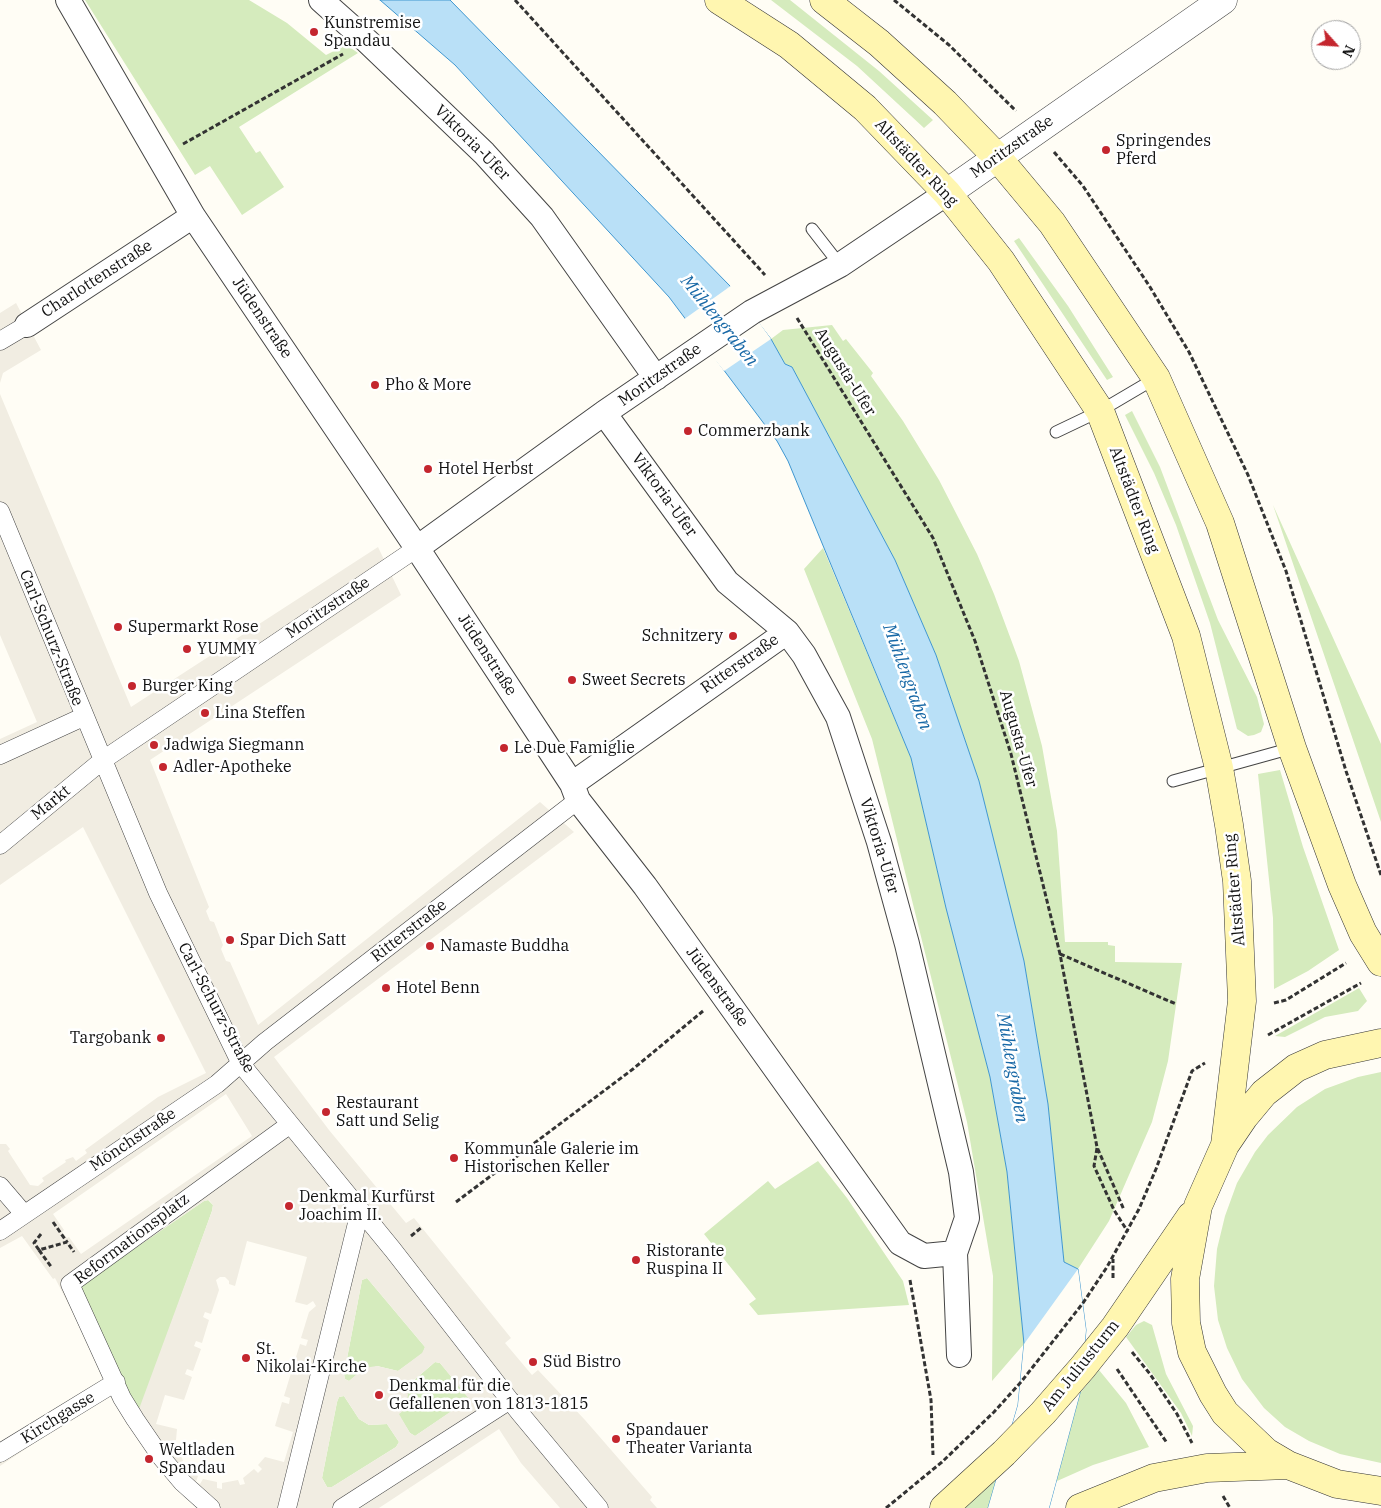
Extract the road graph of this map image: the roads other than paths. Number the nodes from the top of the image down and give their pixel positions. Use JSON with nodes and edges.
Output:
{"nodes":[{"id":1,"x":68,"y":0,"type":"edge"},
{"id":2,"x":320,"y":0,"type":"edge"},
{"id":3,"x":719,"y":0,"type":"edge"},
{"id":4,"x":824,"y":0,"type":"edge"},
{"id":5,"x":1223,"y":0,"type":"edge"},
{"id":6,"x":997,"y":157,"type":"junction"},
{"id":7,"x":947,"y":193,"type":"junction"},
{"id":8,"x":194,"y":216,"type":"junction"},
{"id":9,"x":812,"y":229,"type":"dead end"},
{"id":10,"x":840,"y":265,"type":"junction"},
{"id":11,"x":26,"y":325,"type":"joint"},
{"id":12,"x":0,"y":341,"type":"edge"},
{"id":13,"x":656,"y":378,"type":"junction"},
{"id":14,"x":1156,"y":378,"type":"junction"},
{"id":15,"x":1100,"y":411,"type":"junction"},
{"id":16,"x":604,"y":413,"type":"junction"},
{"id":17,"x":1056,"y":432,"type":"dead end"},
{"id":18,"x":0,"y":512,"type":"edge"},
{"id":19,"x":417,"y":548,"type":"junction"},
{"id":20,"x":787,"y":632,"type":"junction"},
{"id":21,"x":83,"y":717,"type":"junction"},
{"id":22,"x":1292,"y":748,"type":"junction"},
{"id":23,"x":0,"y":755,"type":"edge"},
{"id":24,"x":103,"y":760,"type":"junction"},
{"id":25,"x":1219,"y":768,"type":"junction"},
{"id":26,"x":1173,"y":781,"type":"dead end"},
{"id":27,"x":575,"y":792,"type":"junction"},
{"id":28,"x":0,"y":845,"type":"edge"},
{"id":29,"x":1381,"y":962,"type":"edge"},
{"id":30,"x":1381,"y":1043,"type":"edge"},
{"id":31,"x":241,"y":1064,"type":"junction"},
{"id":32,"x":289,"y":1125,"type":"junction"},
{"id":33,"x":1225,"y":1145,"type":"junction"},
{"id":34,"x":0,"y":1186,"type":"edge"},
{"id":35,"x":1198,"y":1206,"type":"junction"},
{"id":36,"x":360,"y":1211,"type":"junction"},
{"id":37,"x":24,"y":1214,"type":"junction"},
{"id":38,"x":0,"y":1231,"type":"edge"},
{"id":39,"x":955,"y":1253,"type":"junction"},
{"id":40,"x":959,"y":1355,"type":"dead end"},
{"id":41,"x":116,"y":1382,"type":"junction"},
{"id":42,"x":510,"y":1400,"type":"junction"},
{"id":43,"x":0,"y":1453,"type":"edge"},
{"id":44,"x":1288,"y":1465,"type":"junction"},
{"id":45,"x":1337,"y":1484,"type":"junction"},
{"id":46,"x":1381,"y":1491,"type":"edge"},
{"id":47,"x":211,"y":1508,"type":"edge"},
{"id":48,"x":286,"y":1508,"type":"edge"},
{"id":49,"x":342,"y":1508,"type":"edge"},
{"id":50,"x":599,"y":1508,"type":"edge"},
{"id":51,"x":944,"y":1508,"type":"edge"},
{"id":52,"x":1080,"y":1508,"type":"edge"},
{"id":53,"x":1359,"y":1508,"type":"edge"}],
"edges":[{"from":1,"to":8,"type":"street","name":"Jüdenstraße"},
{"from":2,"to":13,"type":"street","name":"Viktoria-Ufer"},
{"from":3,"to":7,"type":"main road","name":"Altstädter Ring"},
{"from":4,"to":6,"type":"main road"},
{"from":5,"to":6,"type":"street","name":"Moritzstraße"},
{"from":6,"to":7,"type":"street","name":"Moritzstraße"},
{"from":6,"to":14,"type":"main road"},
{"from":7,"to":10,"type":"street","name":"Moritzstraße"},
{"from":7,"to":15,"type":"main road","name":"Altstädter Ring"},
{"from":8,"to":11,"type":"street","name":"Charlottenstraße"},
{"from":8,"to":19,"type":"street","name":"Jüdenstraße"},
{"from":9,"to":10,"type":"lane"},
{"from":10,"to":13,"type":"street","name":"Moritzstraße"},
{"from":11,"to":12,"type":"street","name":"Charlottenstraße"},
{"from":13,"to":16,"type":"street","name":"Moritzstraße"},
{"from":14,"to":15,"type":"lane"},
{"from":14,"to":22,"type":"main road"},
{"from":15,"to":17,"type":"lane"},
{"from":15,"to":25,"type":"main road","name":"Altstädter Ring"},
{"from":16,"to":19,"type":"street","name":"Moritzstraße"},
{"from":16,"to":20,"type":"street","name":"Viktoria-Ufer"},
{"from":18,"to":21,"type":"street","name":"Carl-Schurz-Straße"},
{"from":19,"to":24,"type":"street","name":"Moritzstraße"},
{"from":19,"to":27,"type":"street","name":"Jüdenstraße"},
{"from":20,"to":27,"type":"street","name":"Ritterstraße"},
{"from":20,"to":39,"type":"street","name":"Viktoria-Ufer"},
{"from":21,"to":23,"type":"street"},
{"from":21,"to":24,"type":"street","name":"Carl-Schurz-Straße"},
{"from":22,"to":25,"type":"lane"},
{"from":22,"to":29,"type":"main road"},
{"from":24,"to":28,"type":"street","name":"Markt"},
{"from":24,"to":31,"type":"street","name":"Carl-Schurz-Straße"},
{"from":25,"to":26,"type":"lane"},
{"from":25,"to":33,"type":"main road","name":"Altstädter Ring"},
{"from":27,"to":31,"type":"street","name":"Ritterstraße"},
{"from":27,"to":39,"type":"street","name":"Jüdenstraße"},
{"from":30,"to":33,"type":"main road"},
{"from":31,"to":32,"type":"street","name":"Carl-Schurz-Straße"},
{"from":31,"to":37,"type":"street","name":"Mönchstraße"},
{"from":32,"to":36,"type":"street","name":"Carl-Schurz-Straße"},
{"from":32,"to":41,"type":"street","name":"Reformationsplatz"},
{"from":33,"to":35,"type":"main road"},
{"from":34,"to":37,"type":"street"},
{"from":35,"to":44,"type":"main road"},
{"from":35,"to":51,"type":"main road","name":"Am Juliusturm"},
{"from":36,"to":42,"type":"street","name":"Carl-Schurz-Straße"},
{"from":36,"to":48,"type":"street"},
{"from":37,"to":38,"type":"street","name":"Mönchstraße"},
{"from":39,"to":40,"type":"street","name":"Viktoria-Ufer"},
{"from":41,"to":43,"type":"street","name":"Kirchgasse"},
{"from":41,"to":47,"type":"street","name":"Reformationsplatz"},
{"from":42,"to":49,"type":"street"},
{"from":42,"to":50,"type":"street","name":"Carl-Schurz-Straße"},
{"from":44,"to":45,"type":"main road"},
{"from":44,"to":52,"type":"main road"},
{"from":45,"to":46,"type":"main road"},
{"from":45,"to":53,"type":"main road"}]}
